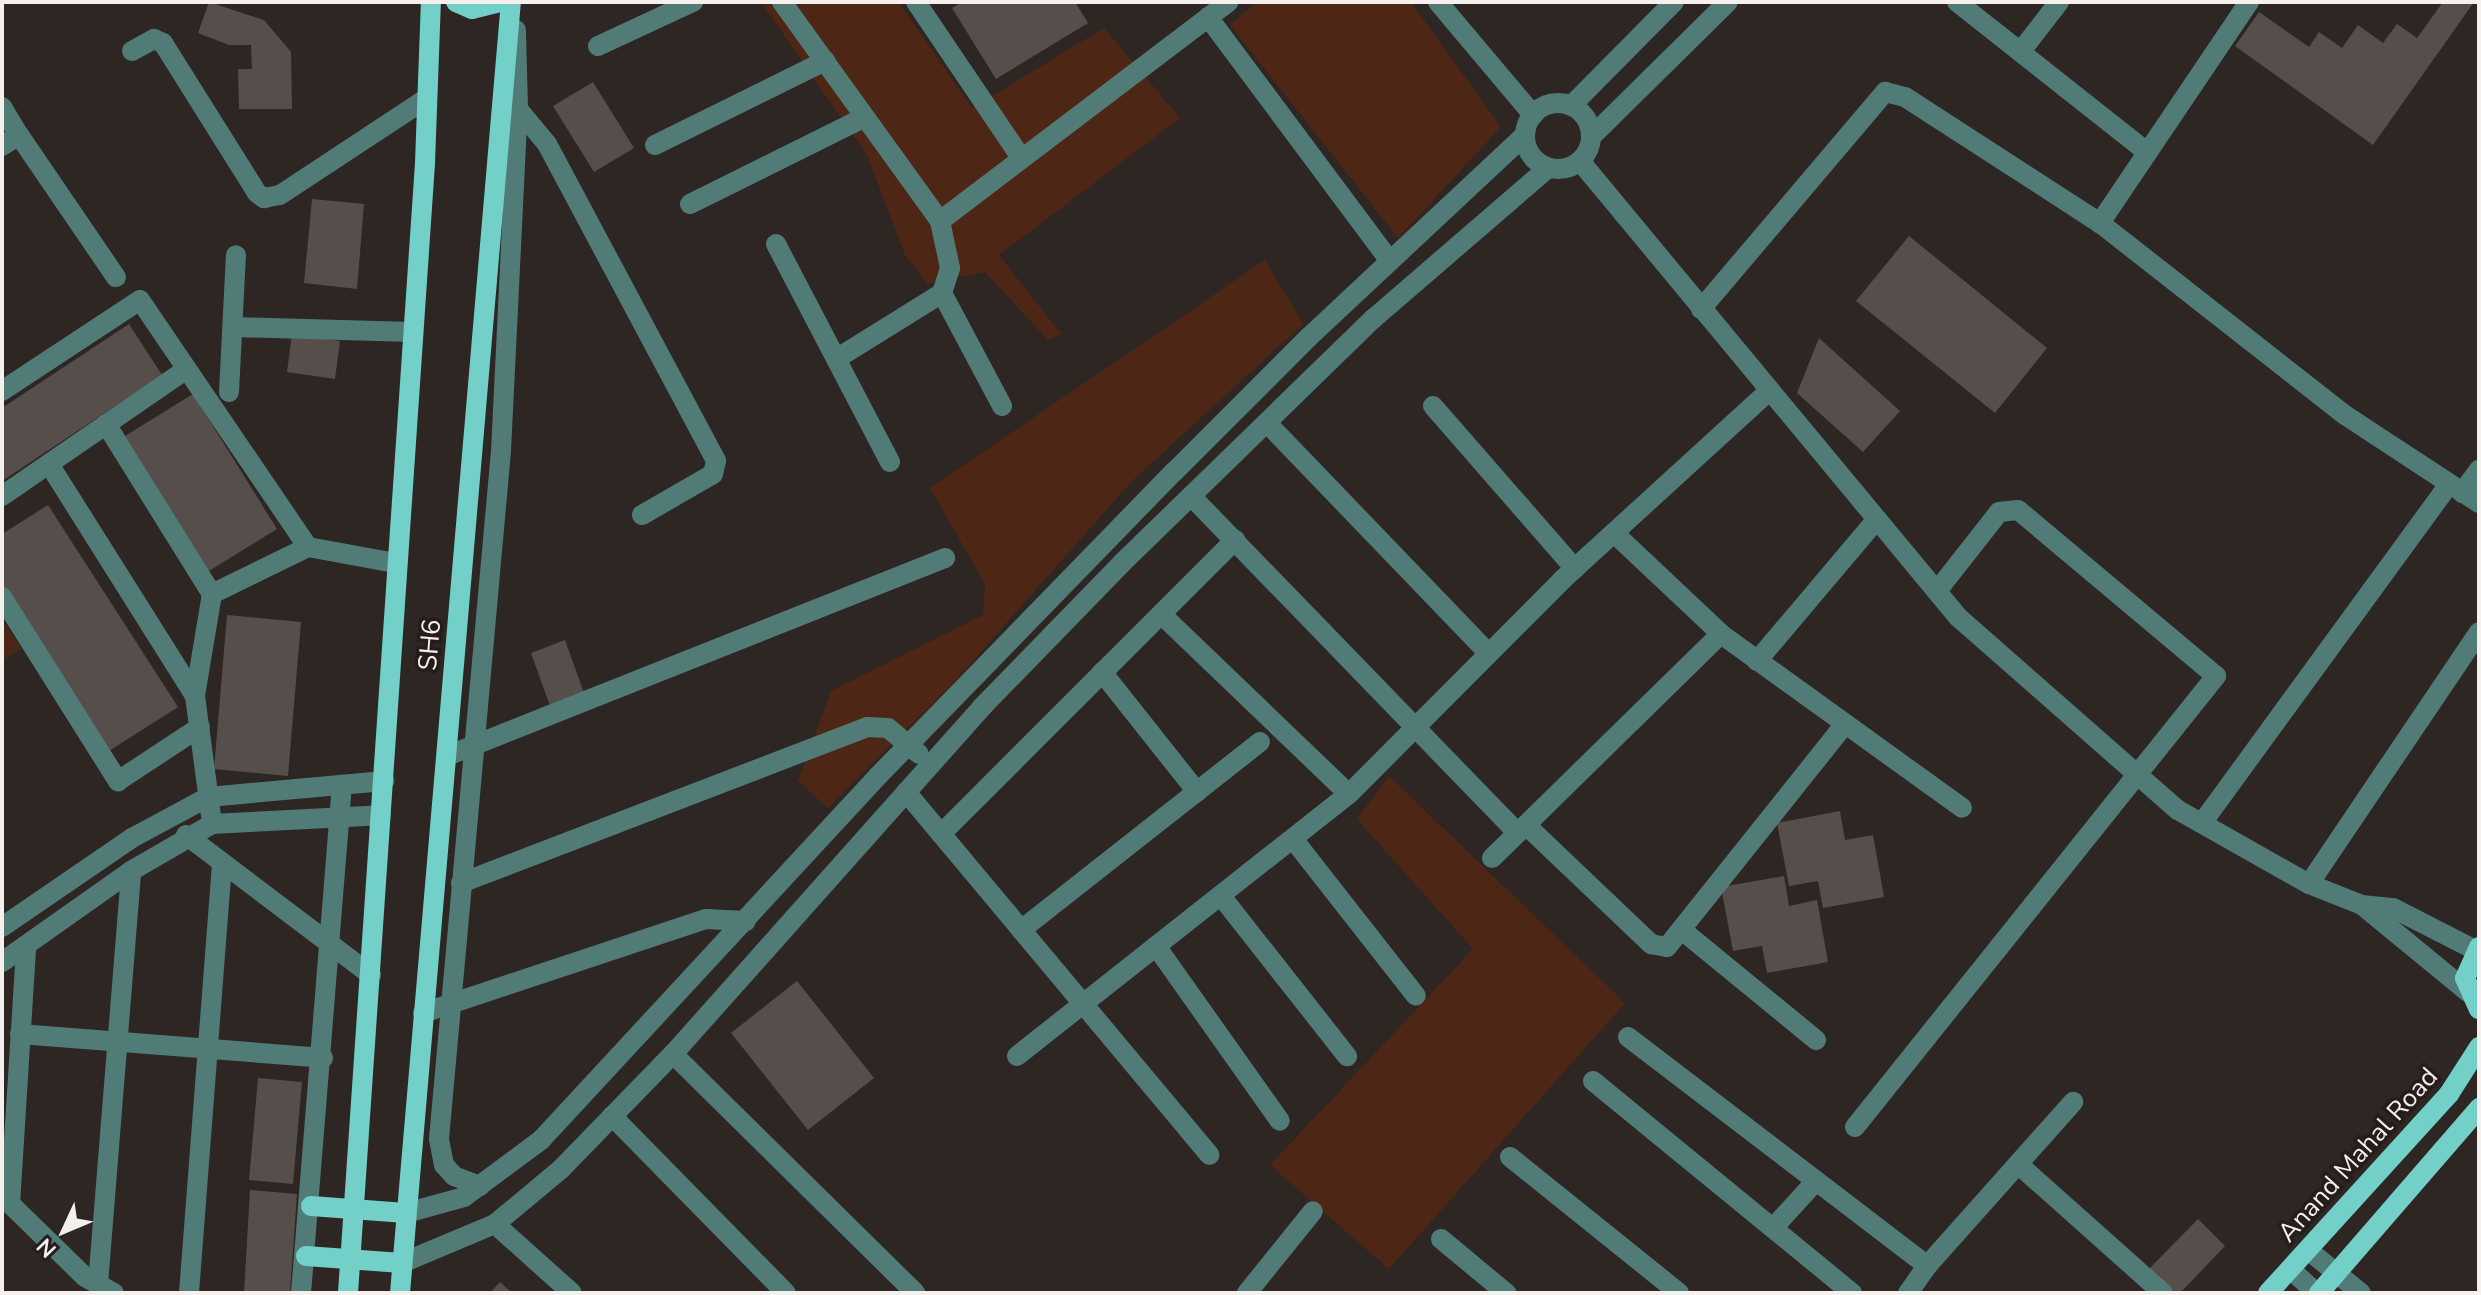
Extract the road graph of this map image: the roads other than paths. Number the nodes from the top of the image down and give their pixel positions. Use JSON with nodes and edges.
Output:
{"nodes":[{"id":1,"x":431,"y":2,"type":"edge"},
{"id":2,"x":456,"y":2,"type":"edge"},
{"id":3,"x":500,"y":2,"type":"edge"},
{"id":4,"x":513,"y":2,"type":"edge"},
{"id":5,"x":693,"y":2,"type":"edge"},
{"id":6,"x":782,"y":2,"type":"edge"},
{"id":7,"x":916,"y":2,"type":"edge"},
{"id":8,"x":1228,"y":2,"type":"edge"},
{"id":9,"x":1674,"y":2,"type":"edge"},
{"id":10,"x":1728,"y":2,"type":"edge"},
{"id":11,"x":1957,"y":2,"type":"edge"},
{"id":12,"x":2059,"y":2,"type":"edge"},
{"id":13,"x":2249,"y":2,"type":"edge"},
{"id":14,"x":1450,"y":6,"type":"edge"},
{"id":15,"x":1208,"y":17,"type":"junction"},
{"id":16,"x":598,"y":46,"type":"dead end"},
{"id":17,"x":132,"y":51,"type":"dead end"},
{"id":18,"x":2021,"y":51,"type":"junction"},
{"id":19,"x":825,"y":61,"type":"junction"},
{"id":20,"x":427,"y":98,"type":"junction"},
{"id":21,"x":1571,"y":106,"type":"junction"},
{"id":22,"x":2,"y":107,"type":"edge"},
{"id":23,"x":518,"y":109,"type":"junction"},
{"id":24,"x":865,"y":117,"type":"junction"},
{"id":25,"x":1529,"y":125,"type":"junction"},
{"id":26,"x":1591,"y":137,"type":"junction"},
{"id":27,"x":10,"y":140,"type":"edge"},
{"id":28,"x":655,"y":145,"type":"dead end"},
{"id":29,"x":2147,"y":152,"type":"junction"},
{"id":30,"x":1022,"y":159,"type":"junction"},
{"id":31,"x":1580,"y":161,"type":"junction"},
{"id":32,"x":1548,"y":168,"type":"junction"},
{"id":33,"x":690,"y":204,"type":"dead end"},
{"id":34,"x":940,"y":221,"type":"junction"},
{"id":35,"x":2100,"y":223,"type":"junction"},
{"id":36,"x":776,"y":244,"type":"dead end"},
{"id":37,"x":236,"y":255,"type":"dead end"},
{"id":38,"x":1390,"y":261,"type":"junction"},
{"id":39,"x":116,"y":277,"type":"dead end"},
{"id":40,"x":942,"y":293,"type":"junction"},
{"id":41,"x":1701,"y":309,"type":"junction"},
{"id":42,"x":233,"y":327,"type":"junction"},
{"id":43,"x":412,"y":332,"type":"junction"},
{"id":44,"x":836,"y":359,"type":"junction"},
{"id":45,"x":187,"y":369,"type":"junction"},
{"id":46,"x":2,"y":391,"type":"edge"},
{"id":47,"x":229,"y":392,"type":"dead end"},
{"id":48,"x":1768,"y":392,"type":"junction"},
{"id":49,"x":1002,"y":406,"type":"dead end"},
{"id":50,"x":1433,"y":406,"type":"dead end"},
{"id":51,"x":1267,"y":423,"type":"junction"},
{"id":52,"x":106,"y":424,"type":"junction"},
{"id":53,"x":890,"y":462,"type":"dead end"},
{"id":54,"x":49,"y":464,"type":"junction"},
{"id":55,"x":2479,"y":470,"type":"edge"},
{"id":56,"x":2463,"y":494,"type":"edge"},
{"id":57,"x":2,"y":496,"type":"edge"},
{"id":58,"x":1192,"y":497,"type":"junction"},
{"id":59,"x":642,"y":515,"type":"dead end"},
{"id":60,"x":1876,"y":520,"type":"junction"},
{"id":61,"x":1614,"y":533,"type":"junction"},
{"id":62,"x":1235,"y":540,"type":"junction"},
{"id":63,"x":308,"y":547,"type":"junction"},
{"id":64,"x":945,"y":558,"type":"dead end"},
{"id":65,"x":395,"y":563,"type":"junction"},
{"id":66,"x":1575,"y":569,"type":"junction"},
{"id":67,"x":1937,"y":591,"type":"junction"},
{"id":68,"x":212,"y":594,"type":"junction"},
{"id":69,"x":2,"y":597,"type":"edge"},
{"id":70,"x":1161,"y":614,"type":"junction"},
{"id":71,"x":2479,"y":632,"type":"edge"},
{"id":72,"x":1721,"y":634,"type":"junction"},
{"id":73,"x":1489,"y":654,"type":"junction"},
{"id":74,"x":1757,"y":661,"type":"junction"},
{"id":75,"x":1102,"y":672,"type":"junction"},
{"id":76,"x":195,"y":696,"type":"junction"},
{"id":77,"x":1845,"y":724,"type":"junction"},
{"id":78,"x":1417,"y":726,"type":"junction"},
{"id":79,"x":200,"y":727,"type":"junction"},
{"id":80,"x":1260,"y":742,"type":"dead end"},
{"id":81,"x":910,"y":744,"type":"junction"},
{"id":82,"x":473,"y":745,"type":"junction"},
{"id":83,"x":447,"y":756,"type":"junction"},
{"id":84,"x":930,"y":765,"type":"junction"},
{"id":85,"x":2140,"y":776,"type":"junction"},
{"id":86,"x":384,"y":781,"type":"junction"},
{"id":87,"x":342,"y":785,"type":"junction"},
{"id":88,"x":906,"y":792,"type":"junction"},
{"id":89,"x":1197,"y":792,"type":"junction"},
{"id":90,"x":1349,"y":794,"type":"junction"},
{"id":91,"x":208,"y":797,"type":"junction"},
{"id":92,"x":1962,"y":808,"type":"dead end"},
{"id":93,"x":381,"y":815,"type":"junction"},
{"id":94,"x":339,"y":817,"type":"junction"},
{"id":95,"x":2202,"y":823,"type":"junction"},
{"id":96,"x":212,"y":824,"type":"junction"},
{"id":97,"x":1522,"y":829,"type":"junction"},
{"id":98,"x":941,"y":834,"type":"junction"},
{"id":99,"x":186,"y":835,"type":"junction"},
{"id":100,"x":1293,"y":839,"type":"junction"},
{"id":101,"x":1492,"y":858,"type":"dead end"},
{"id":102,"x":222,"y":864,"type":"junction"},
{"id":103,"x":131,"y":871,"type":"junction"},
{"id":104,"x":461,"y":883,"type":"junction"},
{"id":105,"x":2309,"y":884,"type":"junction"},
{"id":106,"x":1221,"y":896,"type":"junction"},
{"id":107,"x":2362,"y":905,"type":"junction"},
{"id":108,"x":746,"y":921,"type":"junction"},
{"id":109,"x":2,"y":927,"type":"edge"},
{"id":110,"x":1021,"y":930,"type":"junction"},
{"id":111,"x":1683,"y":931,"type":"junction"},
{"id":112,"x":332,"y":946,"type":"junction"},
{"id":113,"x":1156,"y":946,"type":"junction"},
{"id":114,"x":26,"y":947,"type":"junction"},
{"id":115,"x":2477,"y":948,"type":"edge"},
{"id":116,"x":2,"y":962,"type":"edge"},
{"id":117,"x":371,"y":975,"type":"junction"},
{"id":118,"x":1416,"y":996,"type":"dead end"},
{"id":119,"x":2474,"y":1000,"type":"edge"},
{"id":120,"x":452,"y":1003,"type":"junction"},
{"id":121,"x":1083,"y":1003,"type":"junction"},
{"id":122,"x":423,"y":1013,"type":"junction"},
{"id":123,"x":20,"y":1034,"type":"junction"},
{"id":124,"x":1628,"y":1037,"type":"dead end"},
{"id":125,"x":1816,"y":1040,"type":"dead end"},
{"id":126,"x":117,"y":1042,"type":"junction"},
{"id":127,"x":2479,"y":1047,"type":"edge"},
{"id":128,"x":208,"y":1049,"type":"junction"},
{"id":129,"x":673,"y":1054,"type":"junction"},
{"id":130,"x":1017,"y":1056,"type":"dead end"},
{"id":131,"x":1347,"y":1056,"type":"dead end"},
{"id":132,"x":323,"y":1058,"type":"junction"},
{"id":133,"x":1593,"y":1081,"type":"dead end"},
{"id":134,"x":2073,"y":1102,"type":"dead end"},
{"id":135,"x":2479,"y":1108,"type":"edge"},
{"id":136,"x":612,"y":1116,"type":"junction"},
{"id":137,"x":1280,"y":1121,"type":"dead end"},
{"id":138,"x":1855,"y":1127,"type":"dead end"},
{"id":139,"x":1209,"y":1155,"type":"dead end"},
{"id":140,"x":1510,"y":1157,"type":"dead end"},
{"id":141,"x":2018,"y":1164,"type":"junction"},
{"id":142,"x":1816,"y":1181,"type":"junction"},
{"id":143,"x":480,"y":1186,"type":"junction"},
{"id":144,"x":6,"y":1200,"type":"edge"},
{"id":145,"x":311,"y":1206,"type":"junction"},
{"id":146,"x":356,"y":1209,"type":"junction"},
{"id":147,"x":1313,"y":1211,"type":"dead end"},
{"id":148,"x":406,"y":1213,"type":"junction"},
{"id":149,"x":495,"y":1224,"type":"junction"},
{"id":150,"x":1773,"y":1228,"type":"junction"},
{"id":151,"x":1441,"y":1239,"type":"dead end"},
{"id":152,"x":2308,"y":1250,"type":"junction"},
{"id":153,"x":306,"y":1256,"type":"junction"},
{"id":154,"x":352,"y":1259,"type":"junction"},
{"id":155,"x":402,"y":1263,"type":"junction"},
{"id":156,"x":1927,"y":1266,"type":"junction"},
{"id":157,"x":2290,"y":1269,"type":"junction"},
{"id":158,"x":2336,"y":1273,"type":"junction"},
{"id":159,"x":106,"y":1288,"type":"edge"},
{"id":160,"x":1840,"y":1290,"type":"edge"},
{"id":161,"x":189,"y":1293,"type":"edge"},
{"id":162,"x":301,"y":1293,"type":"edge"},
{"id":163,"x":348,"y":1293,"type":"edge"},
{"id":164,"x":400,"y":1293,"type":"edge"},
{"id":165,"x":572,"y":1293,"type":"edge"},
{"id":166,"x":786,"y":1293,"type":"edge"},
{"id":167,"x":915,"y":1293,"type":"edge"},
{"id":168,"x":1247,"y":1293,"type":"edge"},
{"id":169,"x":1506,"y":1293,"type":"edge"},
{"id":170,"x":1679,"y":1293,"type":"edge"},
{"id":171,"x":1908,"y":1293,"type":"edge"},
{"id":172,"x":2163,"y":1293,"type":"edge"},
{"id":173,"x":2268,"y":1293,"type":"edge"},
{"id":174,"x":2318,"y":1293,"type":"edge"},
{"id":175,"x":2361,"y":1293,"type":"edge"}],
"edges":[{"from":1,"to":20,"type":"main road"},
{"from":2,"to":3,"type":"main road"},
{"from":4,"to":23,"type":"street"},
{"from":4,"to":83,"type":"main road","name":"SH6"},
{"from":5,"to":16,"type":"street"},
{"from":6,"to":19,"type":"street"},
{"from":7,"to":30,"type":"street"},
{"from":8,"to":15,"type":"street"},
{"from":9,"to":21,"type":"street"},
{"from":10,"to":26,"type":"street"},
{"from":11,"to":18,"type":"street"},
{"from":12,"to":18,"type":"street"},
{"from":13,"to":29,"type":"street"},
{"from":14,"to":25,"type":"street"},
{"from":15,"to":30,"type":"street"},
{"from":15,"to":38,"type":"street"},
{"from":17,"to":20,"type":"street"},
{"from":18,"to":29,"type":"street"},
{"from":19,"to":24,"type":"street"},
{"from":19,"to":28,"type":"street"},
{"from":20,"to":43,"type":"main road"},
{"from":21,"to":25,"type":"street"},
{"from":21,"to":26,"type":"street"},
{"from":22,"to":27,"type":"street"},
{"from":23,"to":59,"type":"street"},
{"from":23,"to":82,"type":"street"},
{"from":24,"to":33,"type":"street"},
{"from":24,"to":34,"type":"street"},
{"from":25,"to":32,"type":"street"},
{"from":25,"to":38,"type":"street"},
{"from":26,"to":31,"type":"street"},
{"from":27,"to":39,"type":"street"},
{"from":29,"to":35,"type":"street"},
{"from":30,"to":34,"type":"street"},
{"from":31,"to":32,"type":"street"},
{"from":31,"to":41,"type":"street"},
{"from":32,"to":51,"type":"street"},
{"from":34,"to":40,"type":"street"},
{"from":35,"to":41,"type":"street"},
{"from":35,"to":56,"type":"street"},
{"from":36,"to":44,"type":"street"},
{"from":37,"to":42,"type":"street"},
{"from":38,"to":81,"type":"street"},
{"from":40,"to":44,"type":"street"},
{"from":40,"to":49,"type":"street"},
{"from":41,"to":48,"type":"street"},
{"from":42,"to":43,"type":"street"},
{"from":42,"to":47,"type":"street"},
{"from":43,"to":65,"type":"main road"},
{"from":44,"to":53,"type":"street"},
{"from":45,"to":46,"type":"street"},
{"from":45,"to":52,"type":"street"},
{"from":45,"to":63,"type":"street"},
{"from":48,"to":60,"type":"street"},
{"from":48,"to":61,"type":"street"},
{"from":50,"to":66,"type":"street"},
{"from":51,"to":58,"type":"street"},
{"from":51,"to":73,"type":"street"},
{"from":52,"to":54,"type":"street"},
{"from":52,"to":68,"type":"street"},
{"from":54,"to":57,"type":"street"},
{"from":54,"to":76,"type":"street"},
{"from":55,"to":56,"type":"street"},
{"from":56,"to":95,"type":"street"},
{"from":58,"to":62,"type":"street"},
{"from":58,"to":84,"type":"street"},
{"from":60,"to":67,"type":"street"},
{"from":60,"to":74,"type":"street"},
{"from":61,"to":66,"type":"street"},
{"from":61,"to":72,"type":"street"},
{"from":62,"to":70,"type":"street"},
{"from":62,"to":78,"type":"street"},
{"from":63,"to":65,"type":"street"},
{"from":63,"to":68,"type":"street"},
{"from":64,"to":82,"type":"street"},
{"from":65,"to":86,"type":"main road"},
{"from":66,"to":73,"type":"street"},
{"from":67,"to":85,"type":"street"},
{"from":67,"to":85,"type":"street"},
{"from":68,"to":76,"type":"street"},
{"from":69,"to":79,"type":"street"},
{"from":70,"to":75,"type":"street"},
{"from":70,"to":90,"type":"street"},
{"from":71,"to":105,"type":"street"},
{"from":72,"to":74,"type":"street"},
{"from":72,"to":97,"type":"street"},
{"from":73,"to":78,"type":"street"},
{"from":74,"to":77,"type":"street"},
{"from":75,"to":89,"type":"street"},
{"from":75,"to":98,"type":"street"},
{"from":76,"to":79,"type":"street"},
{"from":77,"to":92,"type":"street"},
{"from":77,"to":111,"type":"street"},
{"from":78,"to":90,"type":"street"},
{"from":78,"to":97,"type":"street"},
{"from":79,"to":91,"type":"street"},
{"from":80,"to":89,"type":"street"},
{"from":81,"to":84,"type":"street"},
{"from":81,"to":104,"type":"street"},
{"from":81,"to":108,"type":"street"},
{"from":82,"to":83,"type":"street"},
{"from":82,"to":104,"type":"street"},
{"from":83,"to":122,"type":"main road","name":"SH6"},
{"from":84,"to":88,"type":"street"},
{"from":85,"to":95,"type":"street"},
{"from":85,"to":138,"type":"street"},
{"from":86,"to":87,"type":"street"},
{"from":86,"to":93,"type":"main road"},
{"from":87,"to":91,"type":"street"},
{"from":87,"to":94,"type":"street"},
{"from":88,"to":98,"type":"street"},
{"from":88,"to":129,"type":"street"},
{"from":89,"to":110,"type":"street"},
{"from":90,"to":100,"type":"street"},
{"from":91,"to":96,"type":"street"},
{"from":91,"to":109,"type":"street"},
{"from":93,"to":94,"type":"street"},
{"from":93,"to":117,"type":"main road"},
{"from":94,"to":96,"type":"street"},
{"from":94,"to":112,"type":"street"},
{"from":95,"to":105,"type":"street"},
{"from":96,"to":99,"type":"street"},
{"from":97,"to":101,"type":"street"},
{"from":97,"to":111,"type":"street"},
{"from":98,"to":110,"type":"street"},
{"from":99,"to":102,"type":"street"},
{"from":99,"to":103,"type":"street"},
{"from":100,"to":106,"type":"street"},
{"from":100,"to":118,"type":"street"},
{"from":102,"to":112,"type":"street"},
{"from":102,"to":128,"type":"street"},
{"from":103,"to":114,"type":"street"},
{"from":103,"to":126,"type":"street"},
{"from":104,"to":120,"type":"street"},
{"from":105,"to":107,"type":"street"},
{"from":106,"to":113,"type":"street"},
{"from":106,"to":131,"type":"street"},
{"from":107,"to":115,"type":"street"},
{"from":107,"to":119,"type":"street"},
{"from":108,"to":120,"type":"street"},
{"from":108,"to":143,"type":"street"},
{"from":110,"to":121,"type":"street"},
{"from":111,"to":125,"type":"street"},
{"from":112,"to":117,"type":"street"},
{"from":112,"to":132,"type":"street"},
{"from":113,"to":121,"type":"street"},
{"from":113,"to":137,"type":"street"},
{"from":114,"to":116,"type":"street"},
{"from":114,"to":123,"type":"street"},
{"from":115,"to":119,"type":"main road"},
{"from":117,"to":146,"type":"main road"},
{"from":120,"to":122,"type":"street"},
{"from":120,"to":143,"type":"street"},
{"from":121,"to":130,"type":"street"},
{"from":121,"to":139,"type":"street"},
{"from":122,"to":148,"type":"main road","name":"SH6"},
{"from":123,"to":126,"type":"street"},
{"from":123,"to":144,"type":"street"},
{"from":124,"to":142,"type":"street"},
{"from":126,"to":128,"type":"street"},
{"from":126,"to":159,"type":"street"},
{"from":127,"to":152,"type":"main road","name":"Anand Mahal Road"},
{"from":128,"to":132,"type":"street"},
{"from":128,"to":161,"type":"street"},
{"from":129,"to":136,"type":"street"},
{"from":129,"to":167,"type":"street"},
{"from":132,"to":145,"type":"street"},
{"from":133,"to":150,"type":"street"},
{"from":134,"to":141,"type":"street"},
{"from":135,"to":158,"type":"main road"},
{"from":136,"to":149,"type":"street"},
{"from":136,"to":166,"type":"street"},
{"from":140,"to":170,"type":"street"},
{"from":141,"to":156,"type":"street"},
{"from":141,"to":172,"type":"street"},
{"from":142,"to":150,"type":"street"},
{"from":142,"to":156,"type":"street"},
{"from":143,"to":148,"type":"street"},
{"from":144,"to":159,"type":"street"},
{"from":145,"to":146,"type":"main road"},
{"from":145,"to":153,"type":"street"},
{"from":146,"to":148,"type":"main road"},
{"from":146,"to":154,"type":"main road"},
{"from":147,"to":168,"type":"street"},
{"from":148,"to":155,"type":"main road","name":"SH6"},
{"from":149,"to":155,"type":"street"},
{"from":149,"to":165,"type":"street"},
{"from":150,"to":160,"type":"street"},
{"from":151,"to":169,"type":"street"},
{"from":152,"to":157,"type":"main road","name":"Anand Mahal Road"},
{"from":152,"to":158,"type":"street"},
{"from":153,"to":154,"type":"main road"},
{"from":153,"to":162,"type":"street"},
{"from":154,"to":155,"type":"main road"},
{"from":154,"to":163,"type":"main road"},
{"from":155,"to":164,"type":"main road","name":"SH6"},
{"from":156,"to":171,"type":"street"},
{"from":157,"to":173,"type":"main road","name":"Anand Mahal Road"},
{"from":157,"to":174,"type":"street"},
{"from":158,"to":174,"type":"main road"},
{"from":158,"to":175,"type":"street"}]}
